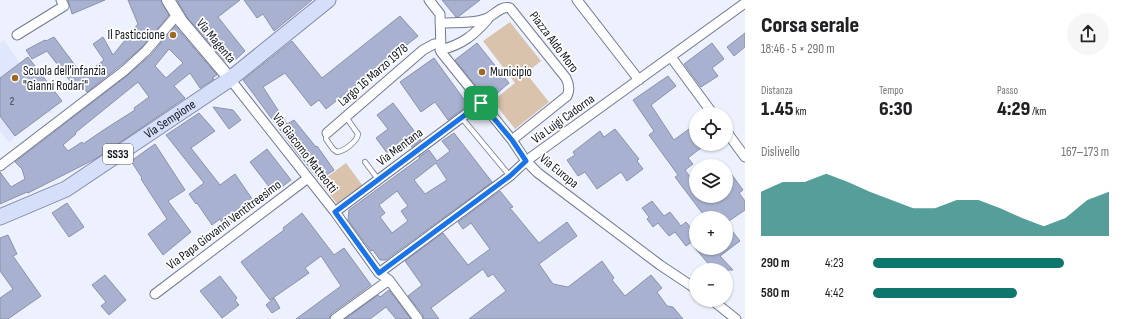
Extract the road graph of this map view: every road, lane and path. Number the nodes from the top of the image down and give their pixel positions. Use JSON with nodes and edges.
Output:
{"nodes":[{"id":1,"x":61,"y":0,"type":"edge"},
{"id":2,"x":168,"y":0,"type":"edge"},
{"id":3,"x":328,"y":0,"type":"edge"},
{"id":4,"x":429,"y":0,"type":"edge"},
{"id":5,"x":577,"y":0,"type":"edge"},
{"id":6,"x":745,"y":3,"type":"edge"},
{"id":7,"x":177,"y":15,"type":"junction"},
{"id":8,"x":489,"y":18,"type":"junction"},
{"id":9,"x":440,"y":23,"type":"junction"},
{"id":10,"x":17,"y":35,"type":"dead end"},
{"id":11,"x":440,"y":47,"type":"junction"},
{"id":12,"x":671,"y":57,"type":"junction"},
{"id":13,"x":230,"y":79,"type":"junction"},
{"id":14,"x":639,"y":80,"type":"junction"},
{"id":15,"x":481,"y":103,"type":"junction"},
{"id":16,"x":708,"y":107,"type":"edge"},
{"id":17,"x":346,"y":117,"type":"junction"},
{"id":18,"x":461,"y":117,"type":"junction"},
{"id":19,"x":327,"y":133,"type":"joint"},
{"id":20,"x":512,"y":140,"type":"junction"},
{"id":21,"x":733,"y":141,"type":"edge"},
{"id":22,"x":745,"y":157,"type":"edge"},
{"id":23,"x":526,"y":161,"type":"junction"},
{"id":24,"x":365,"y":162,"type":"dead end"},
{"id":25,"x":0,"y":166,"type":"edge"},
{"id":26,"x":510,"y":176,"type":"junction"},
{"id":27,"x":308,"y":178,"type":"junction"},
{"id":28,"x":378,"y":179,"type":"junction"},
{"id":29,"x":335,"y":212,"type":"junction"},
{"id":30,"x":0,"y":217,"type":"edge"},
{"id":31,"x":379,"y":273,"type":"junction"},
{"id":32,"x":389,"y":280,"type":"junction"},
{"id":33,"x":689,"y":284,"type":"edge"},
{"id":34,"x":155,"y":294,"type":"dead end"},
{"id":35,"x":721,"y":307,"type":"edge"},
{"id":36,"x":335,"y":319,"type":"edge"},
{"id":37,"x":418,"y":319,"type":"edge"},
{"id":38,"x":736,"y":319,"type":"edge"}],
"edges":[{"from":1,"to":10,"type":"street"},
{"from":2,"to":7,"type":"street","name":"Via Magenta"},
{"from":3,"to":13,"type":"main road","name":"Via Sempione","number":"SS33"},
{"from":4,"to":9,"type":"street"},
{"from":5,"to":14,"type":"street"},
{"from":6,"to":12,"type":"street","name":"Via Luigi Cadorna"},
{"from":7,"to":13,"type":"street","name":"Via Magenta"},
{"from":7,"to":25,"type":"street"},
{"from":8,"to":9,"type":"street"},
{"from":8,"to":11,"type":"street","name":"Largo 16 Marzo 1978"},
{"from":8,"to":20,"type":"street","name":"Piazza Aldo Moro"},
{"from":9,"to":11,"type":"street"},
{"from":11,"to":15,"type":"street","name":"Via Europa"},
{"from":11,"to":17,"type":"street","name":"Largo 16 Marzo 1978"},
{"from":12,"to":14,"type":"street","name":"Via Luigi Cadorna"},
{"from":12,"to":16,"type":"street"},
{"from":13,"to":27,"type":"street","name":"Via Giacomo Matteotti"},
{"from":13,"to":30,"type":"main road","name":"Via Sempione","number":"SS33"},
{"from":14,"to":23,"type":"street","name":"Via Luigi Cadorna"},
{"from":15,"to":18,"type":"street","name":"Via Mentana"},
{"from":15,"to":20,"type":"street","name":"Via Europa"},
{"from":17,"to":19,"type":"street","name":"Largo 16 Marzo 1978"},
{"from":17,"to":19,"type":"lane"},
{"from":18,"to":26,"type":"lane"},
{"from":18,"to":28,"type":"street","name":"Via Mentana"},
{"from":20,"to":23,"type":"street","name":"Via Europa"},
{"from":21,"to":22,"type":"street"},
{"from":23,"to":26,"type":"street","name":"Via Luigi Cadorna"},
{"from":23,"to":33,"type":"street","name":"Via Europa"},
{"from":24,"to":28,"type":"lane"},
{"from":26,"to":31,"type":"street","name":"Via Luigi Cadorna"},
{"from":27,"to":29,"type":"street","name":"Via Giacomo Matteotti"},
{"from":27,"to":34,"type":"street","name":"Via Papa Giovanni Ventitreesimo"},
{"from":28,"to":29,"type":"street","name":"Via Mentana"},
{"from":29,"to":31,"type":"street","name":"Via Giacomo Matteotti"},
{"from":31,"to":32,"type":"street","name":"Via Giacomo Matteotti"},
{"from":32,"to":36,"type":"street"},
{"from":32,"to":37,"type":"street","name":"Via Giacomo Matteotti"},
{"from":35,"to":38,"type":"street"}]}
